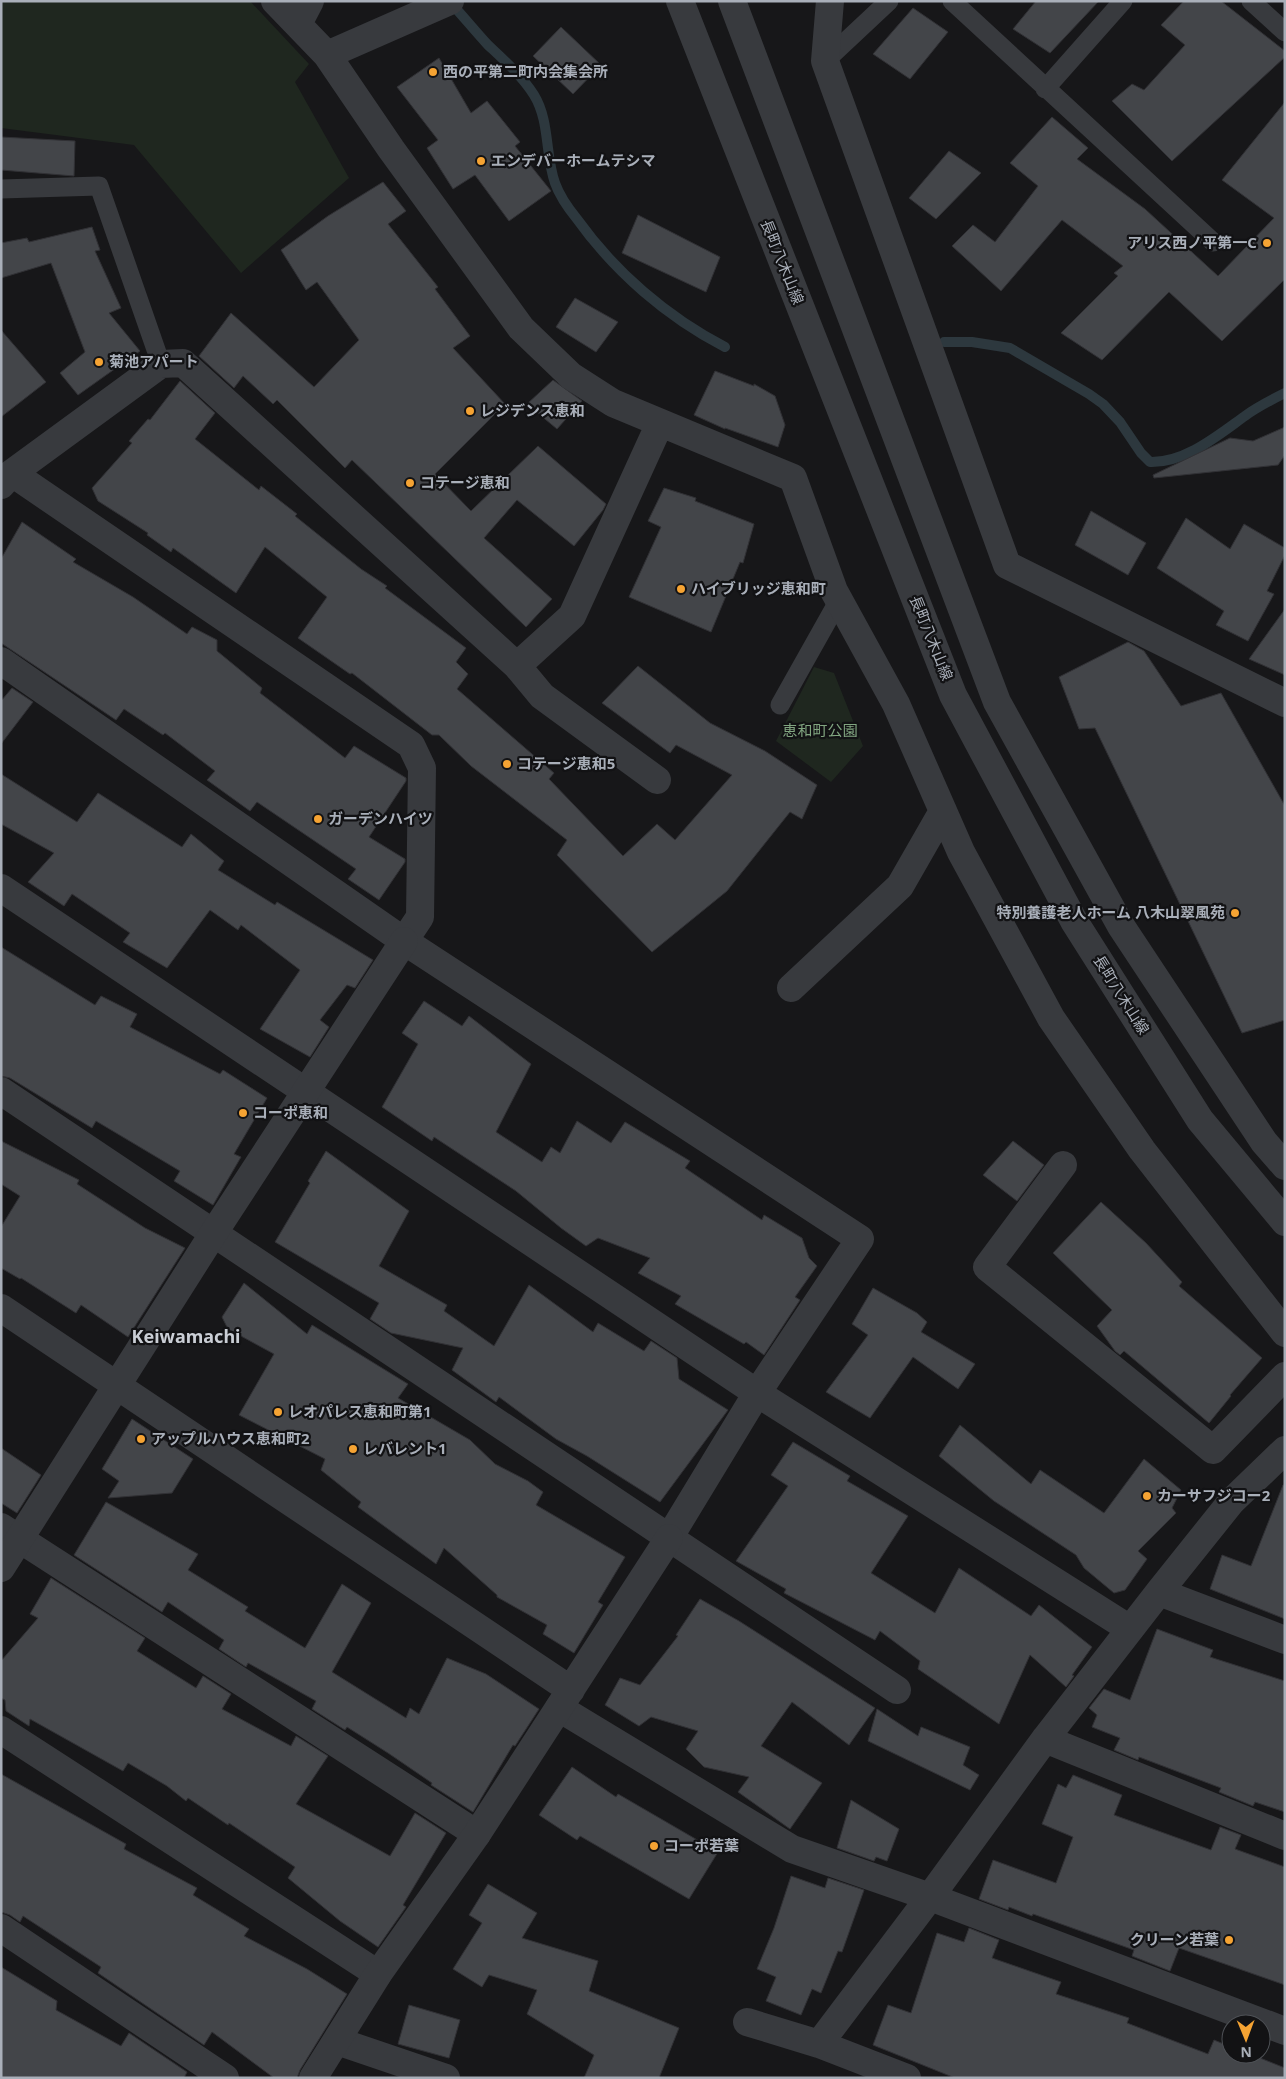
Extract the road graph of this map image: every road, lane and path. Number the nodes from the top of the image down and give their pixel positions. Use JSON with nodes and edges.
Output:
{"nodes":[{"id":1,"x":275,"y":1,"type":"edge"},
{"id":2,"x":450,"y":1,"type":"edge"},
{"id":3,"x":680,"y":1,"type":"edge"},
{"id":4,"x":732,"y":1,"type":"edge"},
{"id":5,"x":830,"y":1,"type":"edge"},
{"id":6,"x":889,"y":1,"type":"edge"},
{"id":7,"x":952,"y":1,"type":"edge"},
{"id":8,"x":1123,"y":1,"type":"edge"},
{"id":9,"x":1251,"y":1,"type":"edge"},
{"id":10,"x":304,"y":13,"type":"edge"},
{"id":11,"x":1285,"y":32,"type":"edge"},
{"id":12,"x":327,"y":55,"type":"junction"},
{"id":13,"x":825,"y":61,"type":"junction"},
{"id":14,"x":1045,"y":89,"type":"junction"},
{"id":15,"x":1,"y":189,"type":"edge"},
{"id":16,"x":1213,"y":242,"type":"dead end"},
{"id":17,"x":161,"y":364,"type":"junction"},
{"id":18,"x":660,"y":423,"type":"junction"},
{"id":19,"x":7,"y":479,"type":"edge"},
{"id":20,"x":839,"y":600,"type":"junction"},
{"id":21,"x":1,"y":661,"type":"edge"},
{"id":22,"x":518,"y":666,"type":"junction"},
{"id":23,"x":1285,"y":703,"type":"edge"},
{"id":24,"x":780,"y":705,"type":"dead end"},
{"id":25,"x":657,"y":780,"type":"dead end"},
{"id":26,"x":943,"y":811,"type":"junction"},
{"id":27,"x":1,"y":888,"type":"edge"},
{"id":28,"x":404,"y":941,"type":"junction"},
{"id":29,"x":790,"y":988,"type":"dead end"},
{"id":30,"x":306,"y":1091,"type":"junction"},
{"id":31,"x":1,"y":1092,"type":"edge"},
{"id":32,"x":1063,"y":1165,"type":"dead end"},
{"id":33,"x":1285,"y":1166,"type":"edge"},
{"id":34,"x":1285,"y":1222,"type":"edge"},
{"id":35,"x":213,"y":1234,"type":"junction"},
{"id":36,"x":1,"y":1308,"type":"edge"},
{"id":37,"x":1285,"y":1334,"type":"edge"},
{"id":38,"x":1285,"y":1376,"type":"edge"},
{"id":39,"x":117,"y":1385,"type":"junction"},
{"id":40,"x":757,"y":1393,"type":"junction"},
{"id":41,"x":1285,"y":1450,"type":"edge"},
{"id":42,"x":11,"y":1533,"type":"edge"},
{"id":43,"x":669,"y":1538,"type":"junction"},
{"id":44,"x":1,"y":1568,"type":"edge"},
{"id":45,"x":1158,"y":1592,"type":"junction"},
{"id":46,"x":1130,"y":1629,"type":"junction"},
{"id":47,"x":1285,"y":1640,"type":"edge"},
{"id":48,"x":897,"y":1690,"type":"dead end"},
{"id":49,"x":565,"y":1699,"type":"junction"},
{"id":50,"x":1,"y":1730,"type":"edge"},
{"id":51,"x":1045,"y":1739,"type":"junction"},
{"id":52,"x":476,"y":1834,"type":"junction"},
{"id":53,"x":1285,"y":1836,"type":"edge"},
{"id":54,"x":930,"y":1897,"type":"junction"},
{"id":55,"x":1,"y":1928,"type":"edge"},
{"id":56,"x":378,"y":1974,"type":"junction"},
{"id":57,"x":747,"y":2022,"type":"dead end"},
{"id":58,"x":1285,"y":2031,"type":"edge"},
{"id":59,"x":337,"y":2041,"type":"junction"},
{"id":60,"x":819,"y":2044,"type":"junction"},
{"id":61,"x":224,"y":2078,"type":"edge"},
{"id":62,"x":313,"y":2078,"type":"edge"},
{"id":63,"x":446,"y":2078,"type":"edge"},
{"id":64,"x":907,"y":2078,"type":"edge"}],
"edges":[{"from":1,"to":10,"type":"street"},
{"from":2,"to":12,"type":"street"},
{"from":3,"to":34,"type":"street","name":"長町八木山線"},
{"from":4,"to":33,"type":"street"},
{"from":5,"to":13,"type":"street"},
{"from":6,"to":13,"type":"lane"},
{"from":7,"to":14,"type":"lane"},
{"from":8,"to":14,"type":"lane"},
{"from":9,"to":11,"type":"lane"},
{"from":10,"to":12,"type":"street"},
{"from":12,"to":18,"type":"street"},
{"from":13,"to":23,"type":"street"},
{"from":14,"to":16,"type":"lane"},
{"from":15,"to":17,"type":"lane"},
{"from":17,"to":19,"type":"street"},
{"from":17,"to":22,"type":"street"},
{"from":18,"to":20,"type":"street"},
{"from":18,"to":22,"type":"street"},
{"from":19,"to":28,"type":"street"},
{"from":20,"to":24,"type":"lane"},
{"from":20,"to":26,"type":"street"},
{"from":21,"to":28,"type":"street"},
{"from":22,"to":25,"type":"street"},
{"from":26,"to":29,"type":"street"},
{"from":26,"to":37,"type":"street"},
{"from":27,"to":30,"type":"street"},
{"from":28,"to":30,"type":"street"},
{"from":28,"to":40,"type":"street"},
{"from":30,"to":35,"type":"street"},
{"from":30,"to":40,"type":"street"},
{"from":31,"to":35,"type":"street"},
{"from":32,"to":38,"type":"street"},
{"from":35,"to":39,"type":"street"},
{"from":35,"to":43,"type":"street"},
{"from":36,"to":39,"type":"street"},
{"from":39,"to":42,"type":"street"},
{"from":39,"to":49,"type":"street"},
{"from":40,"to":43,"type":"street"},
{"from":40,"to":46,"type":"street"},
{"from":41,"to":45,"type":"street"},
{"from":42,"to":44,"type":"street"},
{"from":42,"to":52,"type":"street"},
{"from":43,"to":48,"type":"street"},
{"from":43,"to":49,"type":"street"},
{"from":45,"to":46,"type":"street"},
{"from":45,"to":47,"type":"street"},
{"from":46,"to":51,"type":"street"},
{"from":49,"to":52,"type":"street"},
{"from":49,"to":54,"type":"street"},
{"from":50,"to":56,"type":"street"},
{"from":51,"to":53,"type":"street"},
{"from":51,"to":54,"type":"street"},
{"from":52,"to":56,"type":"street"},
{"from":54,"to":58,"type":"street"},
{"from":54,"to":60,"type":"street"},
{"from":55,"to":61,"type":"street"},
{"from":56,"to":59,"type":"street"},
{"from":57,"to":60,"type":"street"},
{"from":59,"to":62,"type":"street"},
{"from":59,"to":63,"type":"street"},
{"from":60,"to":64,"type":"street"}]}
